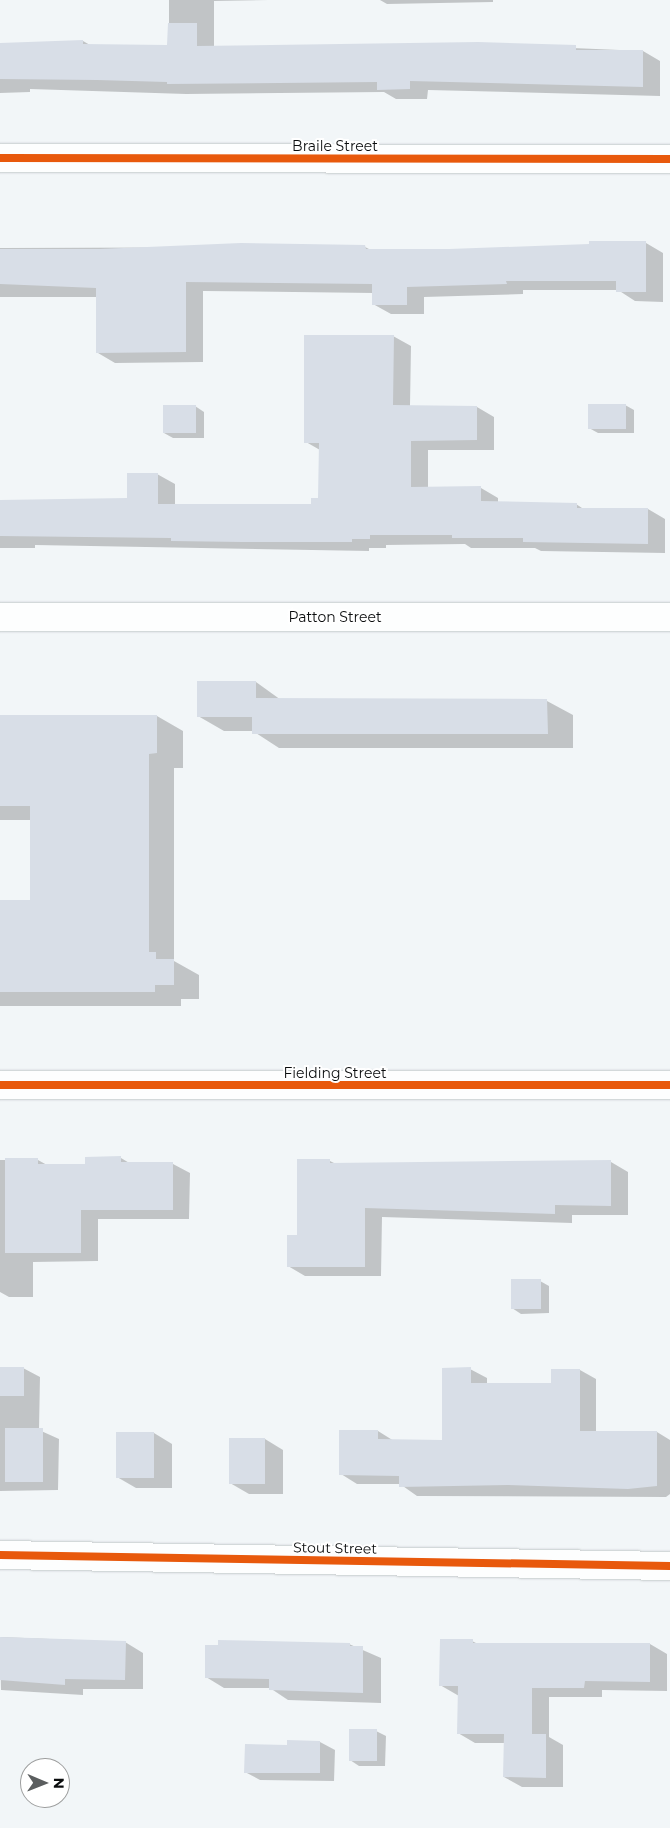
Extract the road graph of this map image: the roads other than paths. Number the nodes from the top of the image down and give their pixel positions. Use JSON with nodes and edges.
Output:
{"nodes":[{"id":1,"x":0,"y":158,"type":"edge"},
{"id":2,"x":670,"y":159,"type":"edge"},
{"id":3,"x":0,"y":617,"type":"edge"},
{"id":4,"x":670,"y":617,"type":"edge"},
{"id":5,"x":0,"y":1085,"type":"edge"},
{"id":6,"x":670,"y":1085,"type":"edge"},
{"id":7,"x":0,"y":1555,"type":"edge"},
{"id":8,"x":670,"y":1566,"type":"edge"}],
"edges":[{"from":1,"to":2,"type":"street","name":"Braile Street"},
{"from":3,"to":4,"type":"street","name":"Patton Street"},
{"from":5,"to":6,"type":"street","name":"Fielding Street"},
{"from":7,"to":8,"type":"street","name":"Stout Street"}]}
